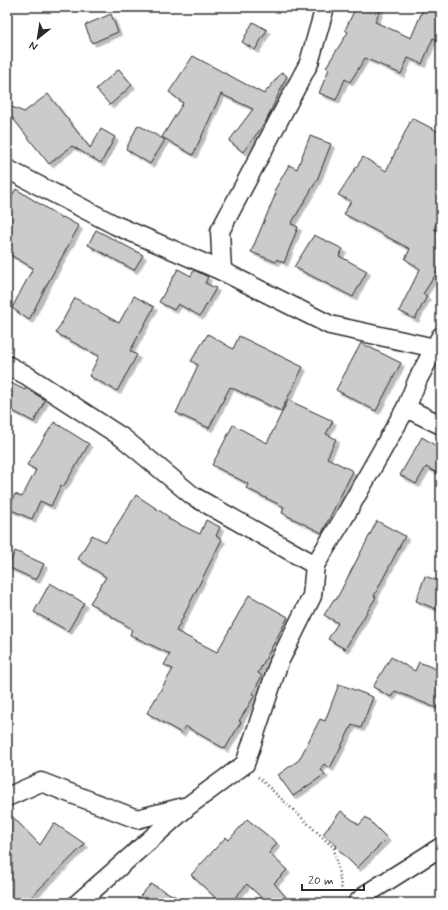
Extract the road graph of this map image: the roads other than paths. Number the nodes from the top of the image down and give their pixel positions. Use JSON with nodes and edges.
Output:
{"nodes":[{"id":1,"x":325,"y":7,"type":"edge"},
{"id":2,"x":7,"y":169,"type":"edge"},
{"id":3,"x":222,"y":271,"type":"junction"},
{"id":4,"x":438,"y":342,"type":"edge"},
{"id":5,"x":7,"y":365,"type":"edge"},
{"id":6,"x":406,"y":408,"type":"junction"},
{"id":7,"x":441,"y":425,"type":"edge"},
{"id":8,"x":315,"y":564,"type":"junction"},
{"id":9,"x":7,"y":797,"type":"edge"},
{"id":10,"x":188,"y":806,"type":"junction"},
{"id":11,"x":441,"y":847,"type":"edge"},
{"id":12,"x":350,"y":899,"type":"edge"},
{"id":13,"x":78,"y":903,"type":"edge"}],
"edges":[{"from":1,"to":3,"type":"street"},
{"from":2,"to":3,"type":"street"},
{"from":3,"to":4,"type":"street"},
{"from":4,"to":6,"type":"street"},
{"from":5,"to":8,"type":"street"},
{"from":6,"to":7,"type":"street"},
{"from":6,"to":8,"type":"street"},
{"from":8,"to":10,"type":"street"},
{"from":9,"to":10,"type":"street"},
{"from":10,"to":13,"type":"street"},
{"from":11,"to":12,"type":"street"}]}
